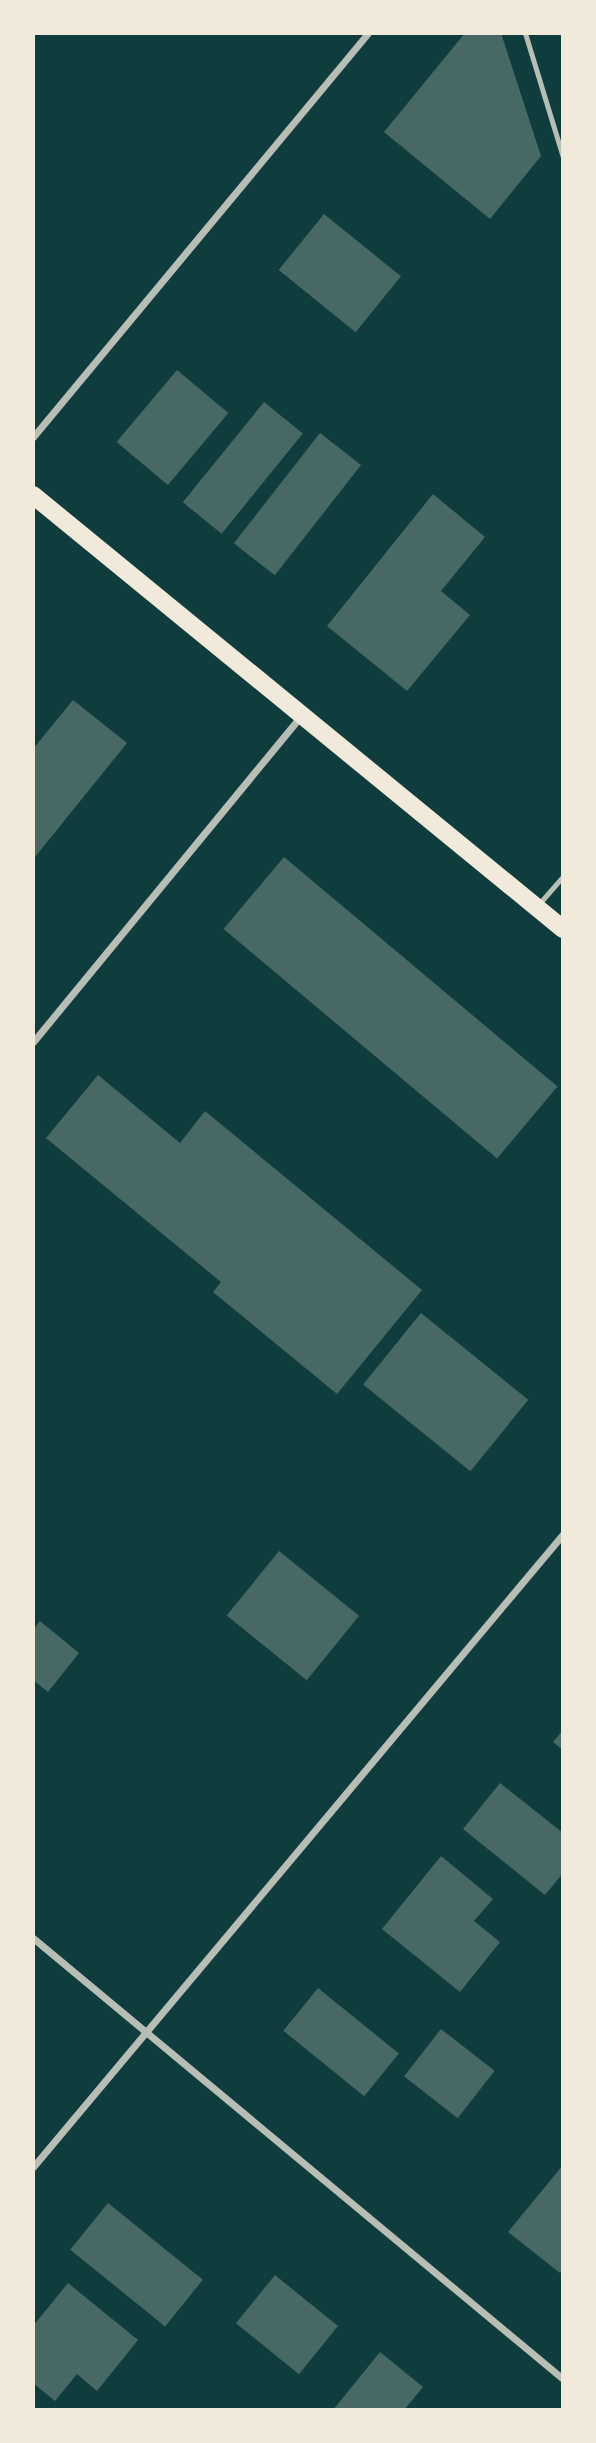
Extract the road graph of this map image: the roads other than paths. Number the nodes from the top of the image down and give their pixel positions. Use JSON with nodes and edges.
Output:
{"nodes":[{"id":1,"x":368,"y":33,"type":"edge"},
{"id":2,"x":525,"y":33,"type":"edge"},
{"id":3,"x":563,"y":157,"type":"edge"},
{"id":4,"x":33,"y":437,"type":"edge"},
{"id":5,"x":33,"y":495,"type":"edge"},
{"id":6,"x":301,"y":716,"type":"junction"},
{"id":7,"x":563,"y":876,"type":"edge"},
{"id":8,"x":536,"y":908,"type":"junction"},
{"id":9,"x":563,"y":929,"type":"edge"},
{"id":10,"x":33,"y":1042,"type":"edge"},
{"id":11,"x":563,"y":1534,"type":"edge"},
{"id":12,"x":33,"y":1938,"type":"edge"},
{"id":13,"x":144,"y":2029,"type":"junction"},
{"id":14,"x":33,"y":2167,"type":"edge"},
{"id":15,"x":563,"y":2379,"type":"edge"}],
"edges":[{"from":1,"to":4,"type":"street"},
{"from":2,"to":3,"type":"lane"},
{"from":5,"to":6,"type":"main road"},
{"from":6,"to":8,"type":"main road"},
{"from":6,"to":10,"type":"street"},
{"from":7,"to":8,"type":"lane"},
{"from":8,"to":9,"type":"main road"},
{"from":11,"to":13,"type":"street"},
{"from":12,"to":13,"type":"street"},
{"from":13,"to":14,"type":"street"},
{"from":13,"to":15,"type":"street"}]}
